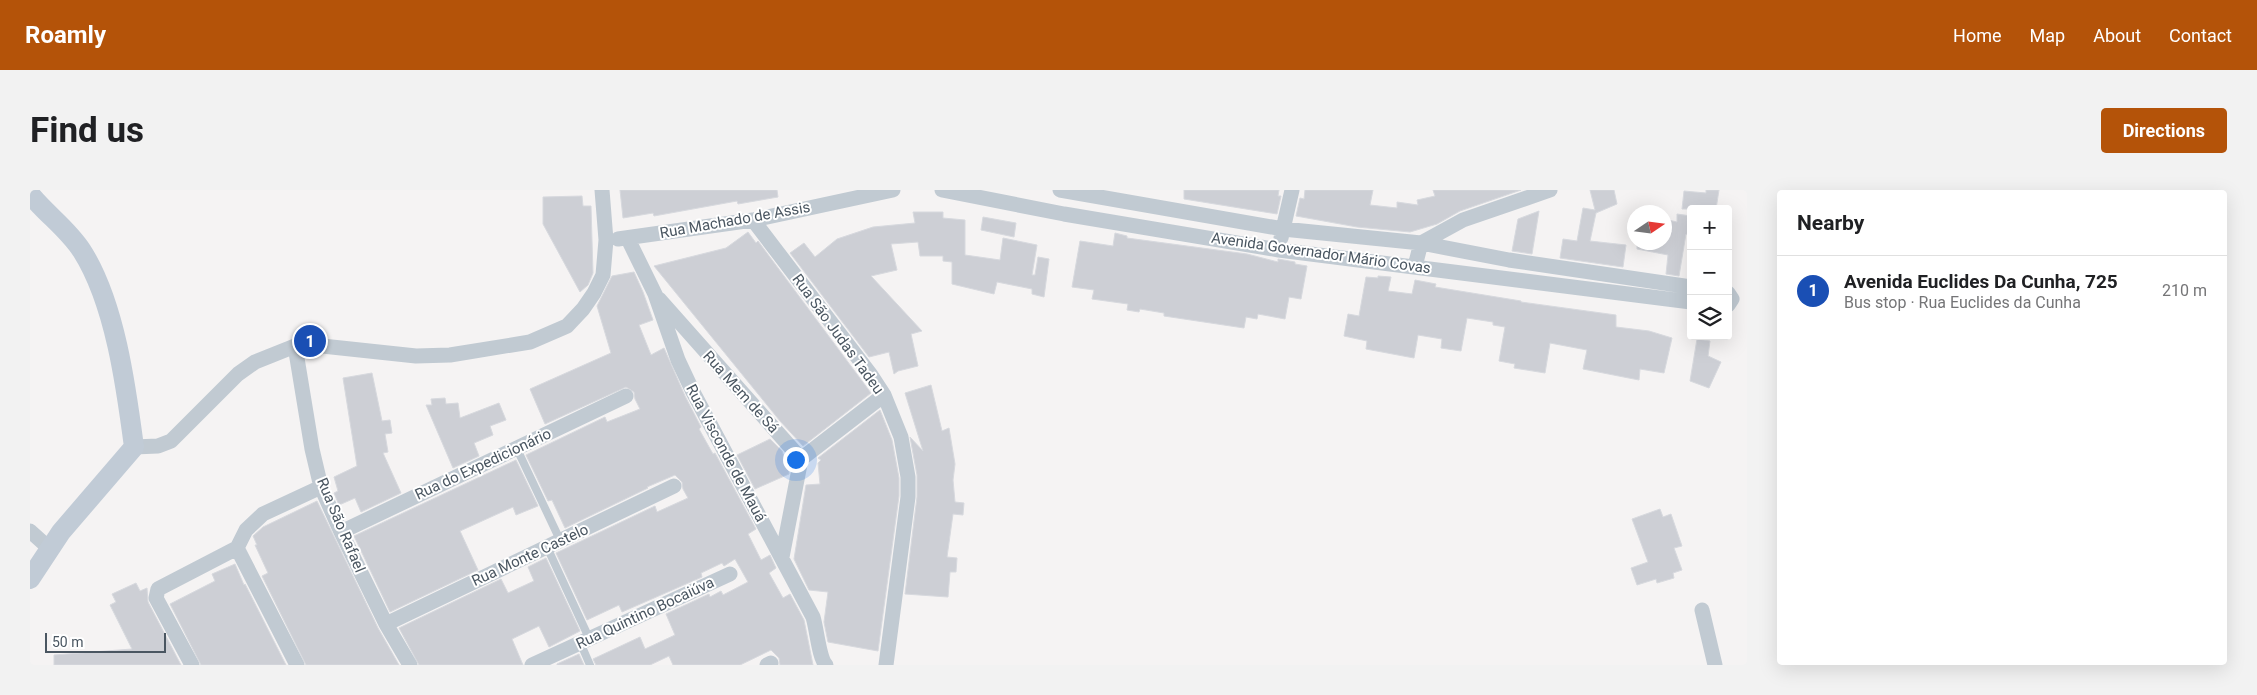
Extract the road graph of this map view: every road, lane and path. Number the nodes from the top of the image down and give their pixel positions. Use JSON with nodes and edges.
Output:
{"nodes":[{"id":1,"x":602,"y":190,"type":"edge"},
{"id":2,"x":887,"y":190,"type":"edge"},
{"id":3,"x":893,"y":190,"type":"edge"},
{"id":4,"x":1060,"y":190,"type":"edge"},
{"id":5,"x":1292,"y":190,"type":"edge"},
{"id":6,"x":1550,"y":190,"type":"edge"},
{"id":7,"x":950,"y":191,"type":"edge"},
{"id":8,"x":30,"y":194,"type":"edge"},
{"id":9,"x":1123,"y":202,"type":"junction"},
{"id":10,"x":753,"y":220,"type":"junction"},
{"id":11,"x":1120,"y":222,"type":"junction"},
{"id":12,"x":1283,"y":229,"type":"junction"},
{"id":13,"x":628,"y":239,"type":"junction"},
{"id":14,"x":606,"y":240,"type":"junction"},
{"id":15,"x":1421,"y":243,"type":"junction"},
{"id":16,"x":1279,"y":250,"type":"junction"},
{"id":17,"x":1415,"y":266,"type":"junction"},
{"id":18,"x":1687,"y":286,"type":"edge"},
{"id":19,"x":655,"y":294,"type":"junction"},
{"id":20,"x":1687,"y":301,"type":"edge"},
{"id":21,"x":295,"y":346,"type":"junction"},
{"id":22,"x":884,"y":395,"type":"junction"},
{"id":23,"x":626,"y":396,"type":"dead end"},
{"id":24,"x":134,"y":447,"type":"junction"},
{"id":25,"x":517,"y":448,"type":"junction"},
{"id":26,"x":801,"y":460,"type":"junction"},
{"id":27,"x":674,"y":486,"type":"dead end"},
{"id":28,"x":322,"y":487,"type":"junction"},
{"id":29,"x":30,"y":531,"type":"edge"},
{"id":30,"x":341,"y":532,"type":"junction"},
{"id":31,"x":554,"y":543,"type":"junction"},
{"id":32,"x":237,"y":548,"type":"junction"},
{"id":33,"x":42,"y":555,"type":"edge"},
{"id":34,"x":782,"y":557,"type":"junction"},
{"id":35,"x":730,"y":574,"type":"dead end"},
{"id":36,"x":30,"y":579,"type":"edge"},
{"id":37,"x":1702,"y":610,"type":"dead end"},
{"id":38,"x":386,"y":624,"type":"junction"},
{"id":39,"x":585,"y":640,"type":"junction"},
{"id":40,"x":192,"y":665,"type":"edge"},
{"id":41,"x":297,"y":665,"type":"edge"},
{"id":42,"x":410,"y":665,"type":"edge"},
{"id":43,"x":532,"y":665,"type":"edge"},
{"id":44,"x":590,"y":665,"type":"edge"},
{"id":45,"x":826,"y":665,"type":"edge"},
{"id":46,"x":886,"y":665,"type":"edge"},
{"id":47,"x":1715,"y":665,"type":"edge"}],
"edges":[{"from":1,"to":14,"type":"street"},
{"from":2,"to":3,"type":"street","name":"Rua Machado de Assis"},
{"from":2,"to":10,"type":"street","name":"Rua Machado de Assis"},
{"from":4,"to":9,"type":"street","name":"Avenida Governador Mário Covas"},
{"from":5,"to":12,"type":"street"},
{"from":6,"to":15,"type":"street"},
{"from":7,"to":11,"type":"street","name":"Avenida Governador Mário Covas"},
{"from":8,"to":24,"type":"main road"},
{"from":9,"to":11,"type":"street"},
{"from":9,"to":12,"type":"street","name":"Avenida Governador Mário Covas"},
{"from":10,"to":13,"type":"street","name":"Rua Machado de Assis"},
{"from":10,"to":22,"type":"street","name":"Rua São Judas Tadeu"},
{"from":11,"to":16,"type":"street","name":"Avenida Governador Mário Covas"},
{"from":12,"to":15,"type":"street","name":"Avenida Governador Mário Covas"},
{"from":12,"to":16,"type":"street"},
{"from":13,"to":14,"type":"street","name":"Rua Machado de Assis"},
{"from":13,"to":19,"type":"street","name":"Rua Visconde de Mauá"},
{"from":14,"to":21,"type":"street"},
{"from":15,"to":17,"type":"street"},
{"from":15,"to":18,"type":"street","name":"Avenida Governador Mário Covas"},
{"from":16,"to":17,"type":"street","name":"Avenida Governador Mário Covas"},
{"from":17,"to":20,"type":"street","name":"Avenida Governador Mário Covas"},
{"from":19,"to":26,"type":"street","name":"Rua Mem de Sá"},
{"from":19,"to":34,"type":"street","name":"Rua Visconde de Mauá"},
{"from":21,"to":24,"type":"street"},
{"from":21,"to":28,"type":"street","name":"Rua São Rafael"},
{"from":22,"to":26,"type":"street"},
{"from":22,"to":46,"type":"street","name":"Rua São Judas Tadeu"},
{"from":23,"to":25,"type":"street","name":"Rua do Expedicionário"},
{"from":24,"to":33,"type":"main road"},
{"from":25,"to":30,"type":"street","name":"Rua do Expedicionário"},
{"from":25,"to":31,"type":"lane"},
{"from":26,"to":34,"type":"street"},
{"from":27,"to":31,"type":"street","name":"Rua Monte Castelo"},
{"from":28,"to":30,"type":"street","name":"Rua São Rafael"},
{"from":28,"to":32,"type":"street"},
{"from":29,"to":33,"type":"street"},
{"from":30,"to":38,"type":"street","name":"Rua São Rafael"},
{"from":31,"to":38,"type":"street","name":"Rua Monte Castelo"},
{"from":31,"to":39,"type":"lane"},
{"from":32,"to":40,"type":"street"},
{"from":32,"to":41,"type":"street"},
{"from":33,"to":36,"type":"main road"},
{"from":34,"to":45,"type":"street","name":"Rua Visconde de Mauá"},
{"from":35,"to":39,"type":"street","name":"Rua Quintino Bocaiúva"},
{"from":37,"to":47,"type":"street"},
{"from":38,"to":42,"type":"street","name":"Rua São Rafael"},
{"from":39,"to":43,"type":"street","name":"Rua Quintino Bocaiúva"},
{"from":39,"to":44,"type":"lane"}]}
